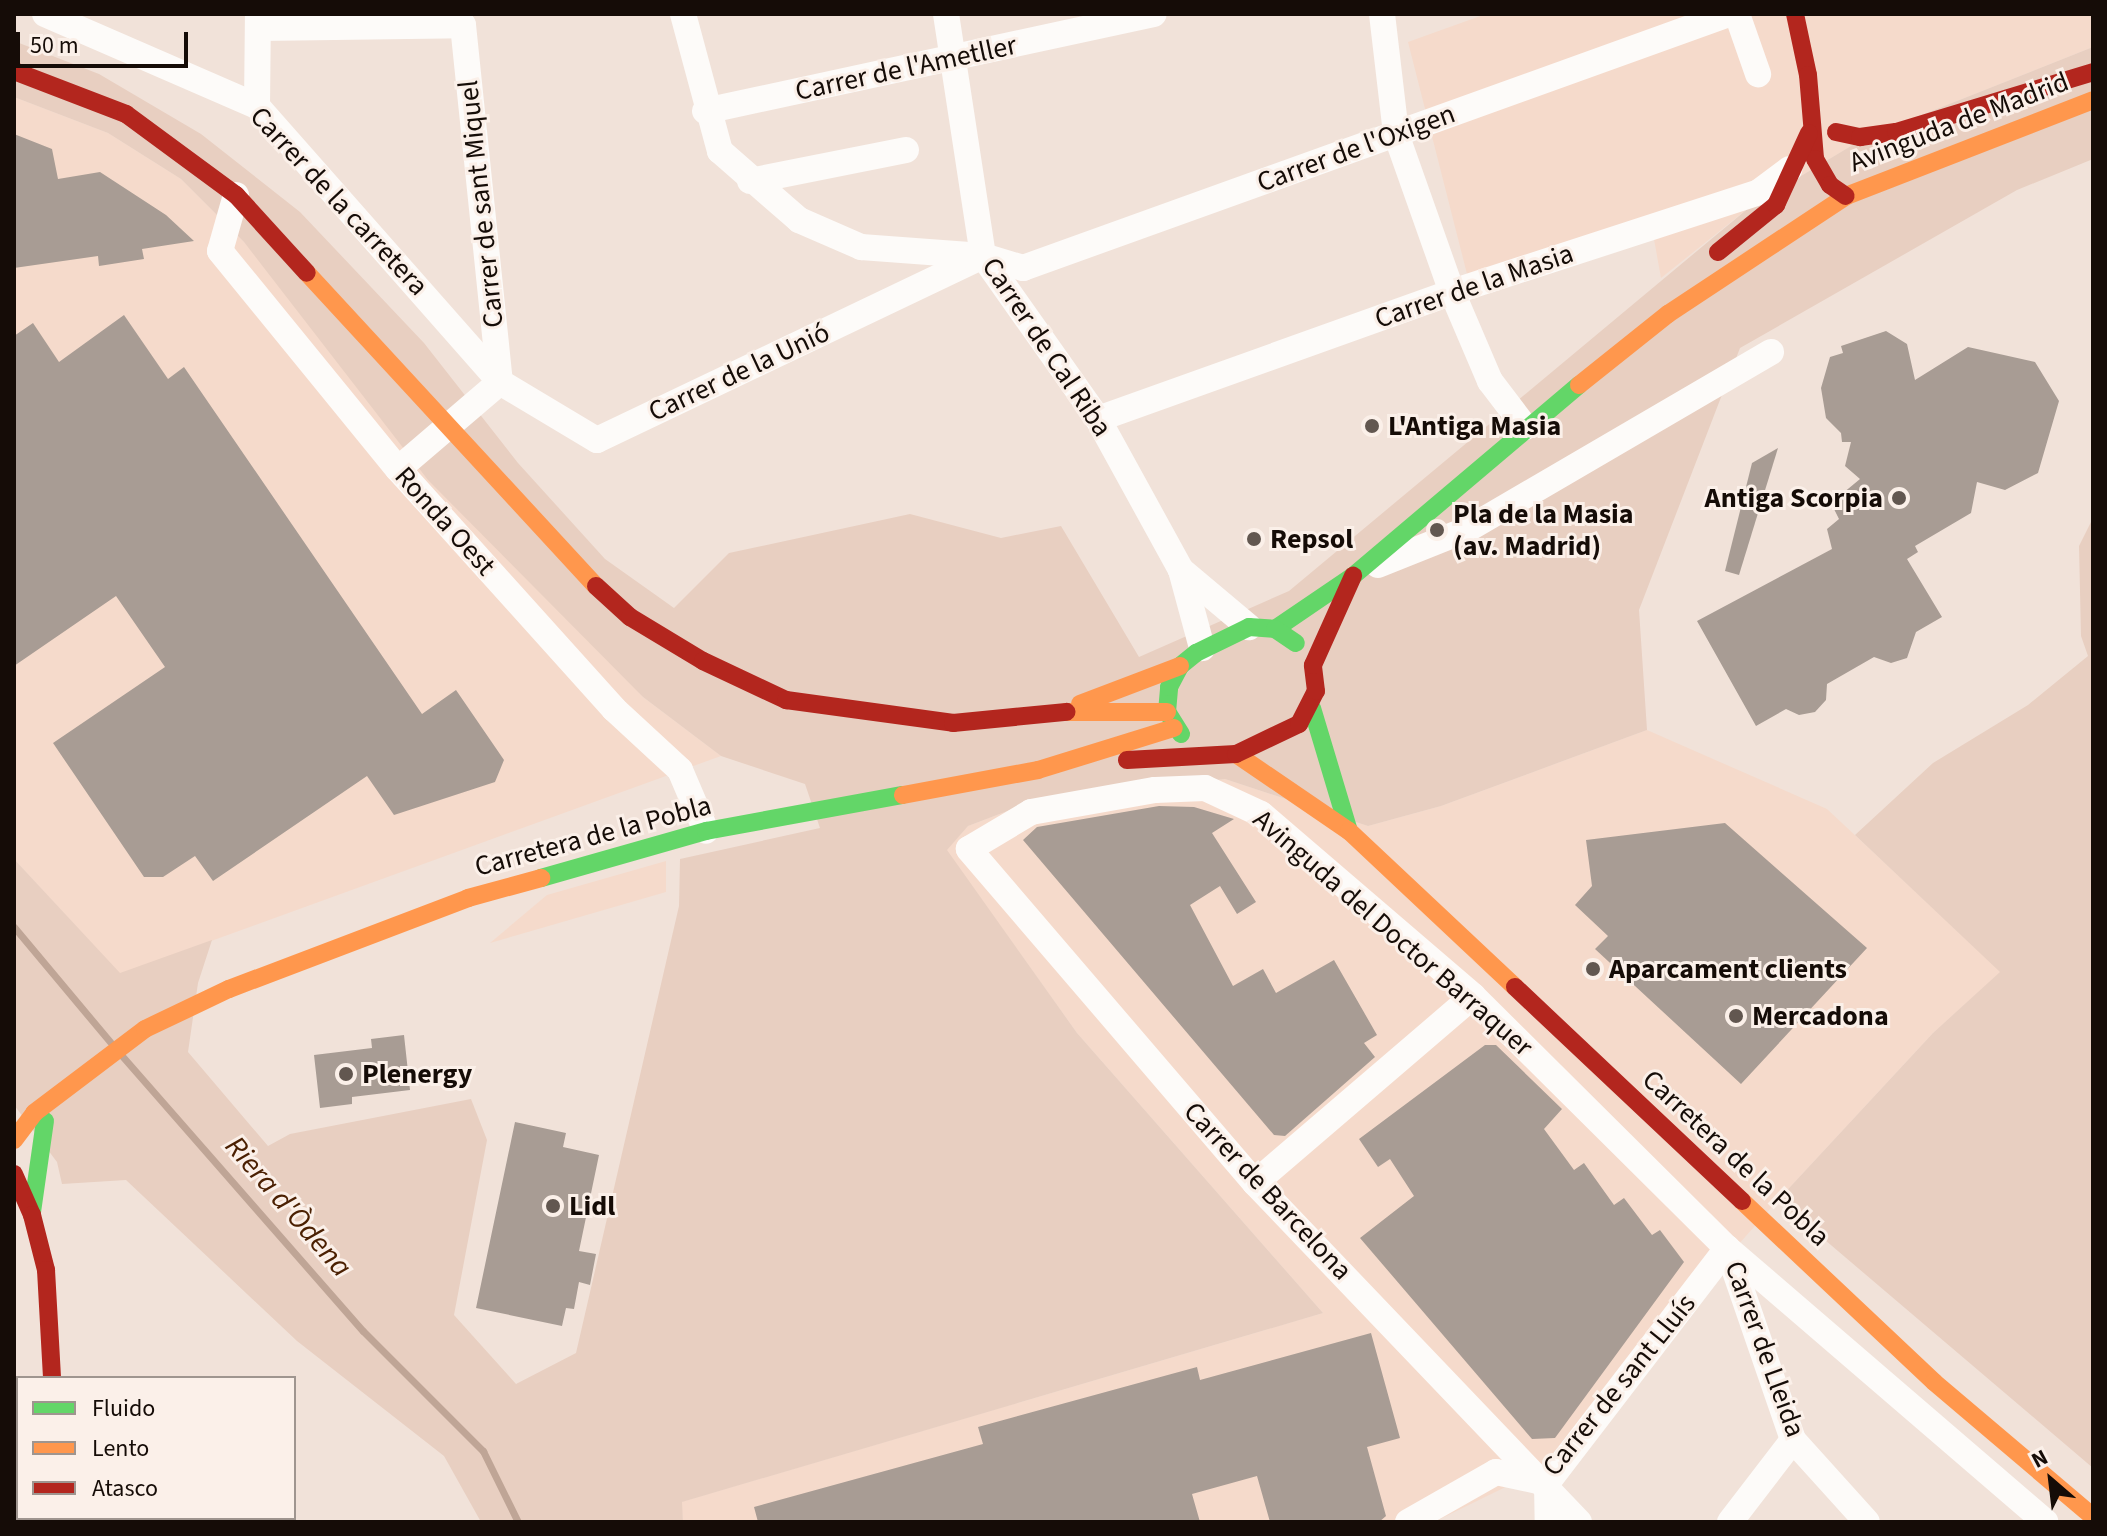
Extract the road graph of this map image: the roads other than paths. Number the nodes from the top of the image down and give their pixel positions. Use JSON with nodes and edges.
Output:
{"nodes":[{"id":1,"x":45,"y":14,"type":"edge"},
{"id":2,"x":683,"y":14,"type":"edge"},
{"id":3,"x":946,"y":14,"type":"edge"},
{"id":4,"x":1154,"y":14,"type":"edge"},
{"id":5,"x":1382,"y":14,"type":"edge"},
{"id":6,"x":1729,"y":14,"type":"edge"},
{"id":7,"x":1737,"y":14,"type":"edge"},
{"id":8,"x":1795,"y":14,"type":"edge"},
{"id":9,"x":259,"y":21,"type":"edge"},
{"id":10,"x":955,"y":57,"type":"junction"},
{"id":11,"x":14,"y":71,"type":"edge"},
{"id":12,"x":2093,"y":72,"type":"edge"},
{"id":13,"x":1758,"y":74,"type":"dead end"},
{"id":14,"x":1808,"y":75,"type":"junction"},
{"id":15,"x":2093,"y":100,"type":"edge"},
{"id":16,"x":257,"y":106,"type":"junction"},
{"id":17,"x":705,"y":111,"type":"junction"},
{"id":18,"x":1396,"y":134,"type":"junction"},
{"id":19,"x":1811,"y":142,"type":"junction"},
{"id":20,"x":906,"y":150,"type":"dead end"},
{"id":21,"x":1842,"y":153,"type":"junction"},
{"id":22,"x":1790,"y":168,"type":"junction"},
{"id":23,"x":750,"y":181,"type":"junction"},
{"id":24,"x":236,"y":195,"type":"junction"},
{"id":25,"x":1846,"y":196,"type":"junction"},
{"id":26,"x":983,"y":256,"type":"junction"},
{"id":27,"x":1452,"y":292,"type":"junction"},
{"id":28,"x":1668,"y":314,"type":"junction"},
{"id":29,"x":1771,"y":352,"type":"dead end"},
{"id":30,"x":482,"y":356,"type":"joint"},
{"id":31,"x":500,"y":382,"type":"junction"},
{"id":32,"x":1098,"y":419,"type":"junction"},
{"id":33,"x":1525,"y":427,"type":"junction"},
{"id":34,"x":398,"y":469,"type":"junction"},
{"id":35,"x":1181,"y":570,"type":"junction"},
{"id":36,"x":1353,"y":576,"type":"junction"},
{"id":37,"x":1262,"y":628,"type":"junction"},
{"id":38,"x":1202,"y":648,"type":"junction"},
{"id":39,"x":1313,"y":665,"type":"junction"},
{"id":40,"x":1180,"y":666,"type":"junction"},
{"id":41,"x":1312,"y":708,"type":"junction"},
{"id":42,"x":1059,"y":712,"type":"junction"},
{"id":43,"x":1171,"y":720,"type":"junction"},
{"id":44,"x":1215,"y":751,"type":"junction"},
{"id":45,"x":1236,"y":754,"type":"junction"},
{"id":46,"x":1038,"y":770,"type":"junction"},
{"id":47,"x":706,"y":831,"type":"junction"},
{"id":48,"x":1349,"y":831,"type":"junction"},
{"id":49,"x":969,"y":849,"type":"joint"},
{"id":50,"x":1382,"y":866,"type":"junction"},
{"id":51,"x":1351,"y":892,"type":"junction"},
{"id":52,"x":1473,"y":996,"type":"junction"},
{"id":53,"x":14,"y":1108,"type":"edge"},
{"id":54,"x":40,"y":1117,"type":"junction"},
{"id":55,"x":14,"y":1140,"type":"edge"},
{"id":56,"x":14,"y":1147,"type":"edge"},
{"id":57,"x":1704,"y":1167,"type":"junction"},
{"id":58,"x":14,"y":1174,"type":"edge"},
{"id":59,"x":1255,"y":1183,"type":"junction"},
{"id":60,"x":32,"y":1215,"type":"junction"},
{"id":61,"x":1720,"y":1241,"type":"junction"},
{"id":62,"x":27,"y":1294,"type":"dead end"},
{"id":63,"x":31,"y":1374,"type":"dead end"},
{"id":64,"x":52,"y":1376,"type":"edge"},
{"id":65,"x":1793,"y":1440,"type":"junction"},
{"id":66,"x":1547,"y":1483,"type":"junction"},
{"id":67,"x":2093,"y":1517,"type":"edge"},
{"id":68,"x":1408,"y":1522,"type":"edge"},
{"id":69,"x":1548,"y":1522,"type":"edge"},
{"id":70,"x":1579,"y":1522,"type":"edge"},
{"id":71,"x":1730,"y":1522,"type":"edge"},
{"id":72,"x":1867,"y":1522,"type":"edge"},
{"id":73,"x":2045,"y":1522,"type":"edge"}],
"edges":[{"from":1,"to":16,"type":"street","name":"Carrer de la carretera"},
{"from":2,"to":17,"type":"street","name":"Carrer de l'Oxigen"},
{"from":3,"to":10,"type":"street","name":"Carrer de Cal Riba"},
{"from":4,"to":10,"type":"street","name":"Carrer de l'Ametller"},
{"from":5,"to":18,"type":"street"},
{"from":6,"to":18,"type":"street","name":"Carrer de l'Oxigen"},
{"from":7,"to":13,"type":"street"},
{"from":8,"to":14,"type":"street"},
{"from":9,"to":16,"type":"street"},
{"from":9,"to":31,"type":"street","name":"Carrer de sant Miquel"},
{"from":10,"to":17,"type":"street","name":"Carrer de l'Ametller"},
{"from":10,"to":26,"type":"street","name":"Carrer de Cal Riba"},
{"from":11,"to":24,"type":"street"},
{"from":12,"to":21,"type":"street"},
{"from":14,"to":19,"type":"street"},
{"from":14,"to":21,"type":"street"},
{"from":15,"to":25,"type":"street","name":"Avinguda de Madrid"},
{"from":16,"to":30,"type":"street","name":"Carrer de la carretera"},
{"from":17,"to":23,"type":"street","name":"Carrer de l'Oxigen"},
{"from":18,"to":26,"type":"street","name":"Carrer de l'Oxigen"},
{"from":18,"to":27,"type":"street"},
{"from":19,"to":21,"type":"street","name":"Carrer de la Masia"},
{"from":19,"to":22,"type":"street","name":"Carrer de la Masia"},
{"from":19,"to":25,"type":"street"},
{"from":20,"to":23,"type":"street"},
{"from":21,"to":25,"type":"street"},
{"from":22,"to":27,"type":"street","name":"Carrer de la Masia"},
{"from":22,"to":28,"type":"street"},
{"from":23,"to":26,"type":"street","name":"Carrer de l'Oxigen"},
{"from":24,"to":34,"type":"street","name":"Ronda Oest"},
{"from":24,"to":42,"type":"street"},
{"from":25,"to":28,"type":"street","name":"Avinguda de Madrid"},
{"from":26,"to":31,"type":"street","name":"Carrer de la Unió"},
{"from":26,"to":32,"type":"street","name":"Carrer de Cal Riba"},
{"from":27,"to":32,"type":"street","name":"Carrer de la Masia"},
{"from":27,"to":33,"type":"street"},
{"from":28,"to":33,"type":"street"},
{"from":29,"to":36,"type":"street"},
{"from":30,"to":31,"type":"street","name":"Carrer de la Unió"},
{"from":31,"to":34,"type":"street"},
{"from":32,"to":35,"type":"street","name":"Carrer de Cal Riba"},
{"from":33,"to":36,"type":"street"},
{"from":34,"to":47,"type":"street","name":"Ronda Oest"},
{"from":35,"to":37,"type":"street","name":"Carrer de Cal Riba"},
{"from":35,"to":38,"type":"street","name":"Carrer de Cal Riba"},
{"from":36,"to":37,"type":"street"},
{"from":36,"to":39,"type":"street"},
{"from":37,"to":38,"type":"street"},
{"from":37,"to":39,"type":"street"},
{"from":38,"to":40,"type":"street"},
{"from":39,"to":41,"type":"street"},
{"from":40,"to":42,"type":"street"},
{"from":40,"to":43,"type":"street"},
{"from":41,"to":45,"type":"street"},
{"from":41,"to":48,"type":"street","name":"Carretera de la Pobla"},
{"from":42,"to":43,"type":"street"},
{"from":43,"to":44,"type":"street"},
{"from":43,"to":46,"type":"street","name":"Carretera de la Pobla"},
{"from":44,"to":45,"type":"street"},
{"from":44,"to":46,"type":"street"},
{"from":45,"to":48,"type":"street","name":"Carretera de la Pobla"},
{"from":46,"to":47,"type":"street","name":"Carretera de la Pobla"},
{"from":47,"to":54,"type":"street","name":"Carretera de la Pobla"},
{"from":48,"to":50,"type":"street","name":"Carretera de la Pobla"},
{"from":49,"to":51,"type":"street","name":"Avinguda del Doctor Barraquer"},
{"from":49,"to":59,"type":"street","name":"Carrer de Barcelona"},
{"from":50,"to":51,"type":"street"},
{"from":50,"to":57,"type":"street","name":"Carretera de la Pobla"},
{"from":51,"to":52,"type":"street","name":"Avinguda del Doctor Barraquer"},
{"from":52,"to":59,"type":"street"},
{"from":52,"to":61,"type":"street","name":"Avinguda del Doctor Barraquer"},
{"from":53,"to":54,"type":"street"},
{"from":54,"to":55,"type":"street","name":"Carretera de la Pobla"},
{"from":54,"to":56,"type":"street","name":"Carretera de la Pobla"},
{"from":54,"to":60,"type":"street"},
{"from":57,"to":61,"type":"street"},
{"from":57,"to":67,"type":"street","name":"Carretera de la Pobla"},
{"from":58,"to":60,"type":"street"},
{"from":59,"to":66,"type":"street","name":"Carrer de Barcelona"},
{"from":60,"to":64,"type":"street"},
{"from":61,"to":65,"type":"street","name":"Carrer de Lleida"},
{"from":61,"to":66,"type":"street","name":"Carrer de sant Lluís"},
{"from":61,"to":73,"type":"street","name":"Avinguda del Doctor Barraquer"},
{"from":62,"to":63,"type":"street"},
{"from":65,"to":71,"type":"street"},
{"from":65,"to":72,"type":"street","name":"Carrer de Lleida"},
{"from":66,"to":68,"type":"street","name":"Carrer de sant Lluís"},
{"from":66,"to":69,"type":"street"},
{"from":66,"to":70,"type":"street","name":"Carrer de Barcelona"}]}
